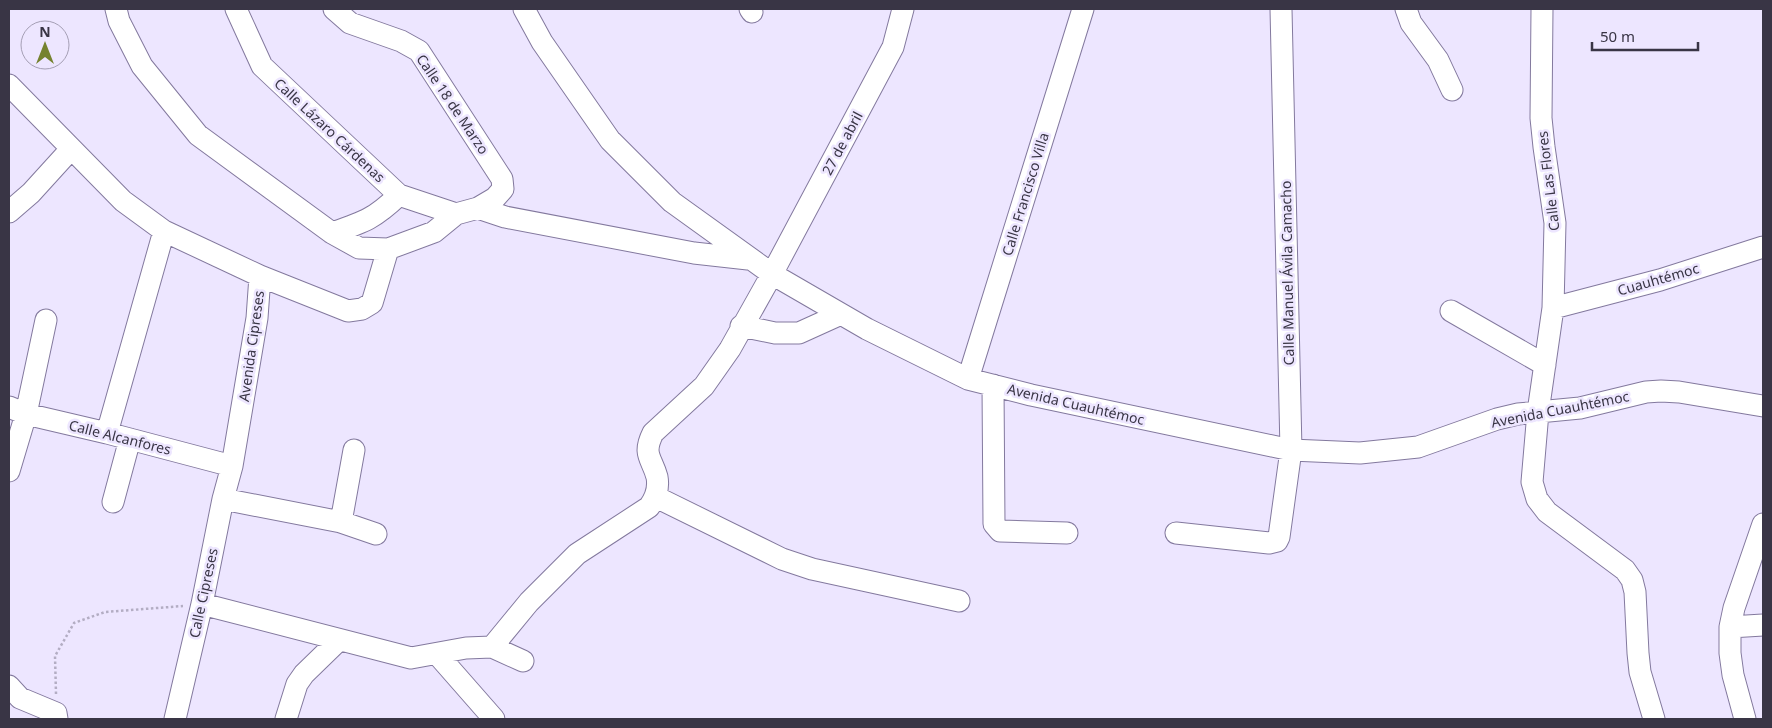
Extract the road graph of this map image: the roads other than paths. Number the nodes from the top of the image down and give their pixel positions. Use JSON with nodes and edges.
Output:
{"nodes":[{"id":1,"x":116,"y":9,"type":"edge"},
{"id":2,"x":236,"y":9,"type":"edge"},
{"id":3,"x":334,"y":9,"type":"edge"},
{"id":4,"x":524,"y":9,"type":"edge"},
{"id":5,"x":904,"y":9,"type":"edge"},
{"id":6,"x":1082,"y":9,"type":"edge"},
{"id":7,"x":1281,"y":9,"type":"edge"},
{"id":8,"x":1406,"y":9,"type":"edge"},
{"id":9,"x":1542,"y":9,"type":"edge"},
{"id":10,"x":9,"y":85,"type":"edge"},
{"id":11,"x":1452,"y":90,"type":"dead end"},
{"id":12,"x":71,"y":150,"type":"junction"},
{"id":13,"x":399,"y":195,"type":"junction"},
{"id":14,"x":478,"y":208,"type":"junction"},
{"id":15,"x":9,"y":212,"type":"edge"},
{"id":16,"x":456,"y":214,"type":"junction"},
{"id":17,"x":164,"y":231,"type":"junction"},
{"id":18,"x":332,"y":233,"type":"junction"},
{"id":19,"x":1763,"y":247,"type":"edge"},
{"id":20,"x":388,"y":250,"type":"junction"},
{"id":21,"x":750,"y":259,"type":"junction"},
{"id":22,"x":772,"y":274,"type":"junction"},
{"id":23,"x":260,"y":276,"type":"junction"},
{"id":24,"x":1553,"y":308,"type":"junction"},
{"id":25,"x":1451,"y":311,"type":"dead end"},
{"id":26,"x":841,"y":314,"type":"junction"},
{"id":27,"x":46,"y":320,"type":"dead end"},
{"id":28,"x":742,"y":326,"type":"junction"},
{"id":29,"x":1545,"y":365,"type":"junction"},
{"id":30,"x":968,"y":379,"type":"junction"},
{"id":31,"x":993,"y":385,"type":"junction"},
{"id":32,"x":1763,"y":406,"type":"edge"},
{"id":33,"x":18,"y":410,"type":"edge"},
{"id":34,"x":1538,"y":412,"type":"junction"},
{"id":35,"x":107,"y":432,"type":"junction"},
{"id":36,"x":130,"y":439,"type":"junction"},
{"id":37,"x":354,"y":450,"type":"dead end"},
{"id":38,"x":1291,"y":450,"type":"junction"},
{"id":39,"x":232,"y":466,"type":"junction"},
{"id":40,"x":9,"y":471,"type":"edge"},
{"id":41,"x":656,"y":497,"type":"junction"},
{"id":42,"x":223,"y":499,"type":"junction"},
{"id":43,"x":113,"y":502,"type":"dead end"},
{"id":44,"x":341,"y":522,"type":"junction"},
{"id":45,"x":1763,"y":524,"type":"edge"},
{"id":46,"x":1066,"y":533,"type":"dead end"},
{"id":47,"x":1176,"y":533,"type":"dead end"},
{"id":48,"x":376,"y":534,"type":"dead end"},
{"id":49,"x":959,"y":601,"type":"dead end"},
{"id":50,"x":202,"y":604,"type":"junction"},
{"id":51,"x":1763,"y":625,"type":"edge"},
{"id":52,"x":1730,"y":627,"type":"junction"},
{"id":53,"x":339,"y":640,"type":"junction"},
{"id":54,"x":492,"y":648,"type":"junction"},
{"id":55,"x":437,"y":654,"type":"junction"},
{"id":56,"x":523,"y":661,"type":"dead end"},
{"id":57,"x":9,"y":686,"type":"edge"},
{"id":58,"x":57,"y":716,"type":"edge"},
{"id":59,"x":176,"y":719,"type":"edge"},
{"id":60,"x":286,"y":719,"type":"edge"},
{"id":61,"x":494,"y":719,"type":"edge"},
{"id":62,"x":1654,"y":719,"type":"edge"},
{"id":63,"x":1741,"y":719,"type":"edge"}],
"edges":[{"from":1,"to":18,"type":"street"},
{"from":2,"to":13,"type":"street","name":"Calle Lázaro Cárdenas"},
{"from":3,"to":14,"type":"street","name":"Calle 18 de Marzo"},
{"from":4,"to":21,"type":"street","name":"Avenida Cuauhtémoc"},
{"from":5,"to":22,"type":"street","name":"27 de abril"},
{"from":6,"to":30,"type":"street","name":"Calle Francisco Villa"},
{"from":7,"to":38,"type":"street","name":"Calle Manuel Ávila Camacho"},
{"from":8,"to":11,"type":"street"},
{"from":9,"to":24,"type":"street","name":"Calle Las Flores"},
{"from":10,"to":12,"type":"street","name":"Avenida Cipreses"},
{"from":12,"to":15,"type":"street"},
{"from":12,"to":17,"type":"street","name":"Avenida Cipreses"},
{"from":13,"to":16,"type":"street","name":"Calle Lázaro Cárdenas"},
{"from":13,"to":18,"type":"street"},
{"from":14,"to":16,"type":"street"},
{"from":14,"to":21,"type":"street"},
{"from":16,"to":20,"type":"street"},
{"from":17,"to":23,"type":"street","name":"Avenida Cipreses"},
{"from":17,"to":35,"type":"street"},
{"from":18,"to":20,"type":"street"},
{"from":19,"to":24,"type":"street","name":"Cuauhtémoc"},
{"from":20,"to":23,"type":"street"},
{"from":21,"to":22,"type":"street","name":"Avenida Cuauhtémoc"},
{"from":22,"to":26,"type":"street","name":"Avenida Cuauhtémoc"},
{"from":22,"to":28,"type":"street","name":"27 de abril"},
{"from":23,"to":39,"type":"street","name":"Avenida Cipreses"},
{"from":24,"to":29,"type":"street","name":"Calle Las Flores"},
{"from":25,"to":29,"type":"street"},
{"from":26,"to":28,"type":"street"},
{"from":26,"to":30,"type":"street","name":"Avenida Cuauhtémoc"},
{"from":27,"to":33,"type":"street"},
{"from":28,"to":41,"type":"street","name":"27 de abril"},
{"from":29,"to":34,"type":"street","name":"Calle Las Flores"},
{"from":30,"to":31,"type":"street","name":"Avenida Cuauhtémoc"},
{"from":31,"to":38,"type":"street","name":"Avenida Cuauhtémoc"},
{"from":31,"to":46,"type":"street"},
{"from":32,"to":34,"type":"street","name":"Avenida Cuauhtémoc"},
{"from":33,"to":35,"type":"street","name":"Calle Alcanfores"},
{"from":33,"to":40,"type":"street"},
{"from":34,"to":38,"type":"street","name":"Avenida Cuauhtémoc"},
{"from":34,"to":62,"type":"street","name":"Calle Las Flores"},
{"from":35,"to":36,"type":"street","name":"Calle Alcanfores"},
{"from":36,"to":39,"type":"street","name":"Calle Alcanfores"},
{"from":36,"to":43,"type":"street"},
{"from":37,"to":44,"type":"street"},
{"from":38,"to":47,"type":"street","name":"Calle Manuel Ávila Camacho"},
{"from":39,"to":42,"type":"street","name":"Calle Cipreses"},
{"from":41,"to":49,"type":"street"},
{"from":41,"to":54,"type":"street"},
{"from":42,"to":44,"type":"street"},
{"from":42,"to":50,"type":"street","name":"Calle Cipreses"},
{"from":44,"to":48,"type":"street"},
{"from":45,"to":52,"type":"street"},
{"from":50,"to":53,"type":"street"},
{"from":50,"to":59,"type":"street","name":"Calle Cipreses"},
{"from":51,"to":52,"type":"street"},
{"from":52,"to":63,"type":"street"},
{"from":53,"to":55,"type":"street"},
{"from":53,"to":60,"type":"street"},
{"from":54,"to":55,"type":"street"},
{"from":54,"to":56,"type":"street"},
{"from":55,"to":61,"type":"street"},
{"from":57,"to":58,"type":"street"}]}
